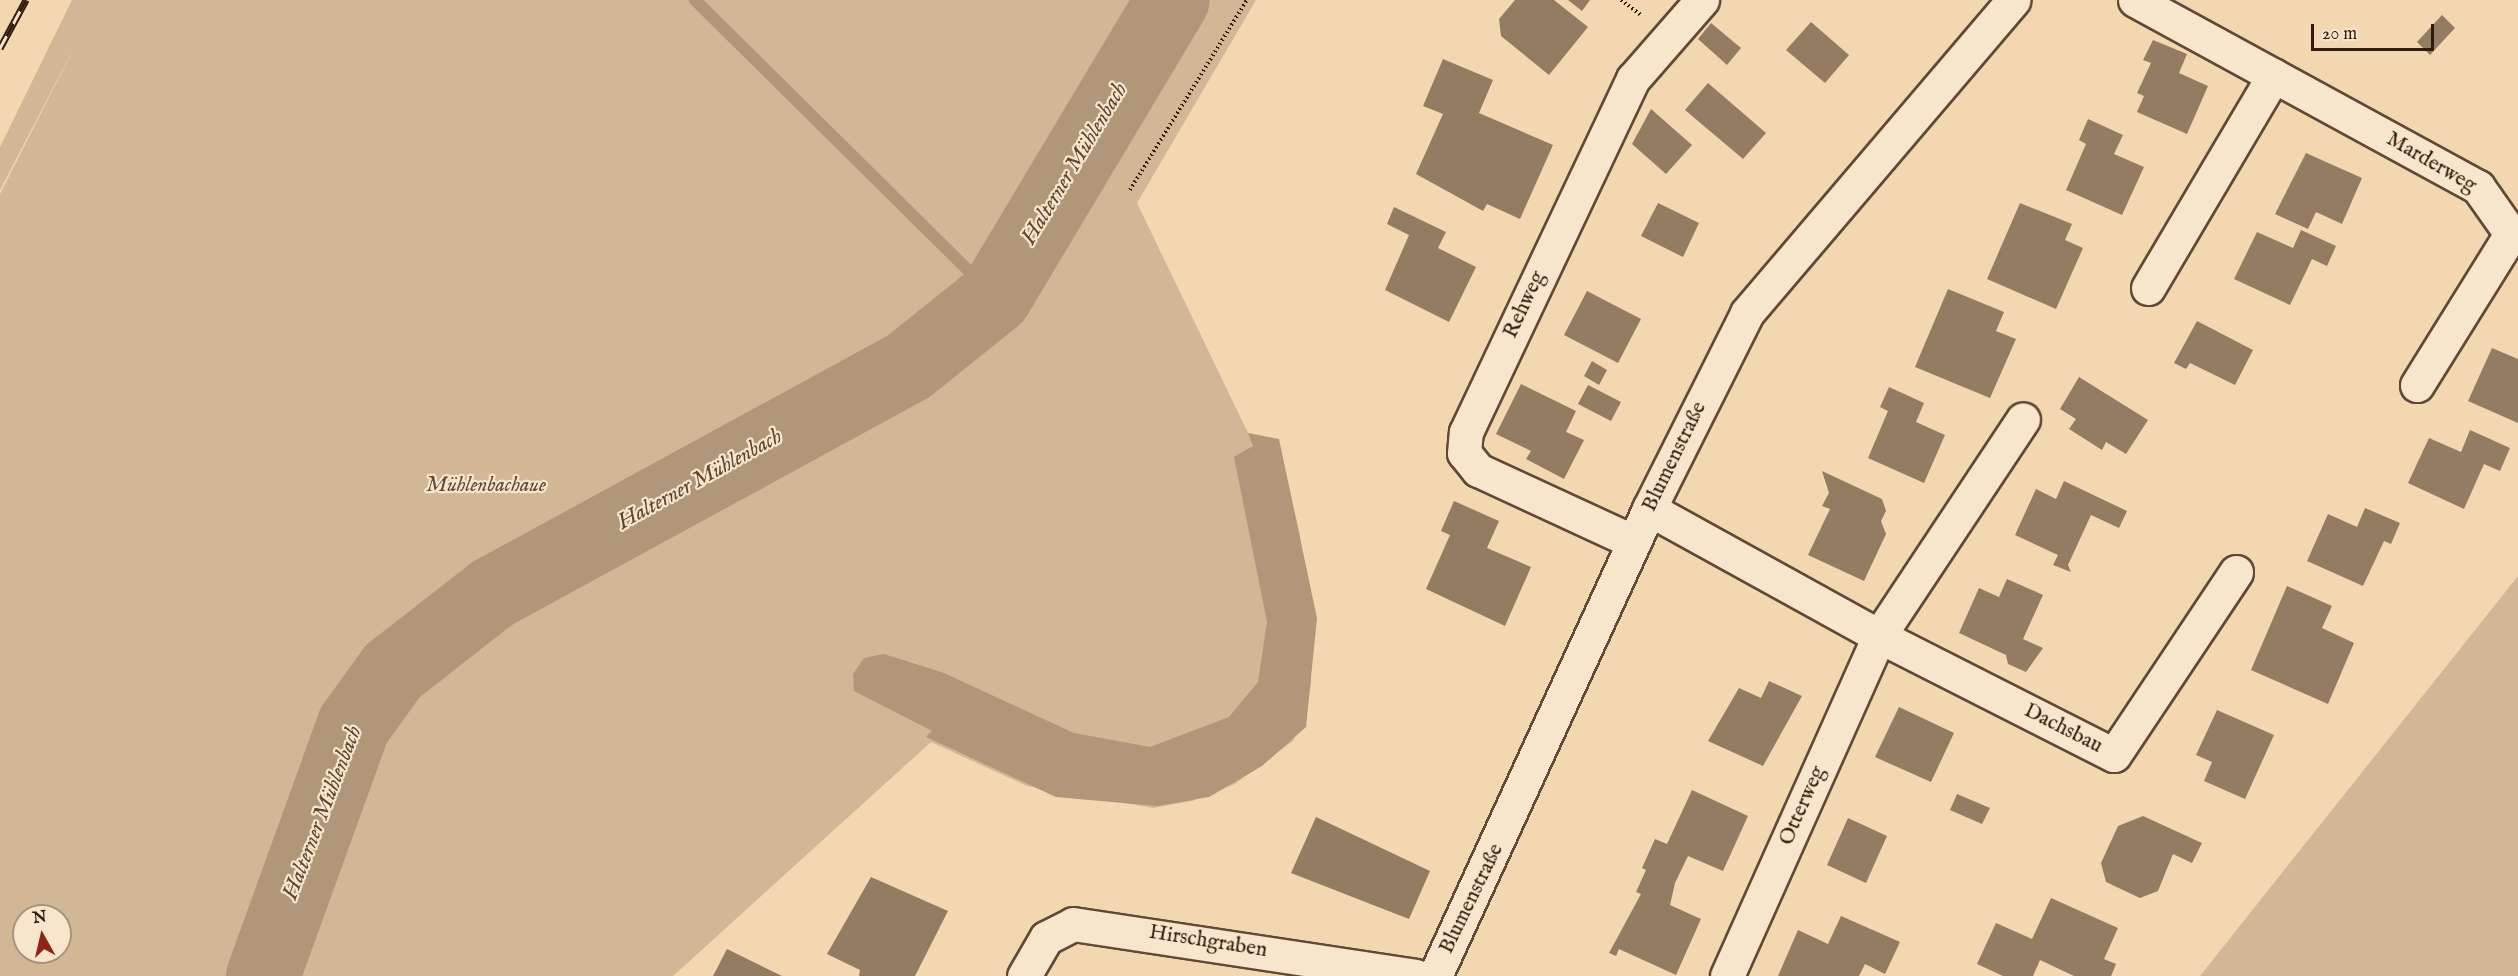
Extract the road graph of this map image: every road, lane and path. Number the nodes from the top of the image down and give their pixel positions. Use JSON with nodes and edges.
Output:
{"nodes":[{"id":1,"x":1247,"y":0,"type":"edge"},
{"id":2,"x":1702,"y":0,"type":"edge"},
{"id":3,"x":2013,"y":0,"type":"edge"},
{"id":4,"x":2135,"y":0,"type":"edge"},
{"id":5,"x":2274,"y":75,"type":"junction"},
{"id":6,"x":1130,"y":190,"type":"dead end"},
{"id":7,"x":2148,"y":288,"type":"dead end"},
{"id":8,"x":2417,"y":385,"type":"dead end"},
{"id":9,"x":2023,"y":418,"type":"dead end"},
{"id":10,"x":1649,"y":509,"type":"junction"},
{"id":11,"x":1634,"y":542,"type":"junction"},
{"id":12,"x":2236,"y":572,"type":"dead end"},
{"id":13,"x":1879,"y":636,"type":"junction"},
{"id":14,"x":1024,"y":976,"type":"edge"},
{"id":15,"x":1415,"y":976,"type":"edge"},
{"id":16,"x":1435,"y":976,"type":"edge"},
{"id":17,"x":1727,"y":976,"type":"edge"}],
"edges":[{"from":1,"to":6,"type":"path"},
{"from":2,"to":11,"type":"street","name":"Rehweg"},
{"from":3,"to":10,"type":"street","name":"Blumenstraße"},
{"from":4,"to":5,"type":"street","name":"Marderweg"},
{"from":5,"to":7,"type":"street"},
{"from":5,"to":8,"type":"street","name":"Marderweg"},
{"from":9,"to":13,"type":"street"},
{"from":10,"to":11,"type":"street","name":"Blumenstraße"},
{"from":10,"to":13,"type":"street","name":"Dachsbau"},
{"from":11,"to":16,"type":"street","name":"Blumenstraße"},
{"from":12,"to":13,"type":"street","name":"Dachsbau"},
{"from":13,"to":17,"type":"street","name":"Otterweg"},
{"from":14,"to":15,"type":"street","name":"Hirschgraben"}]}
